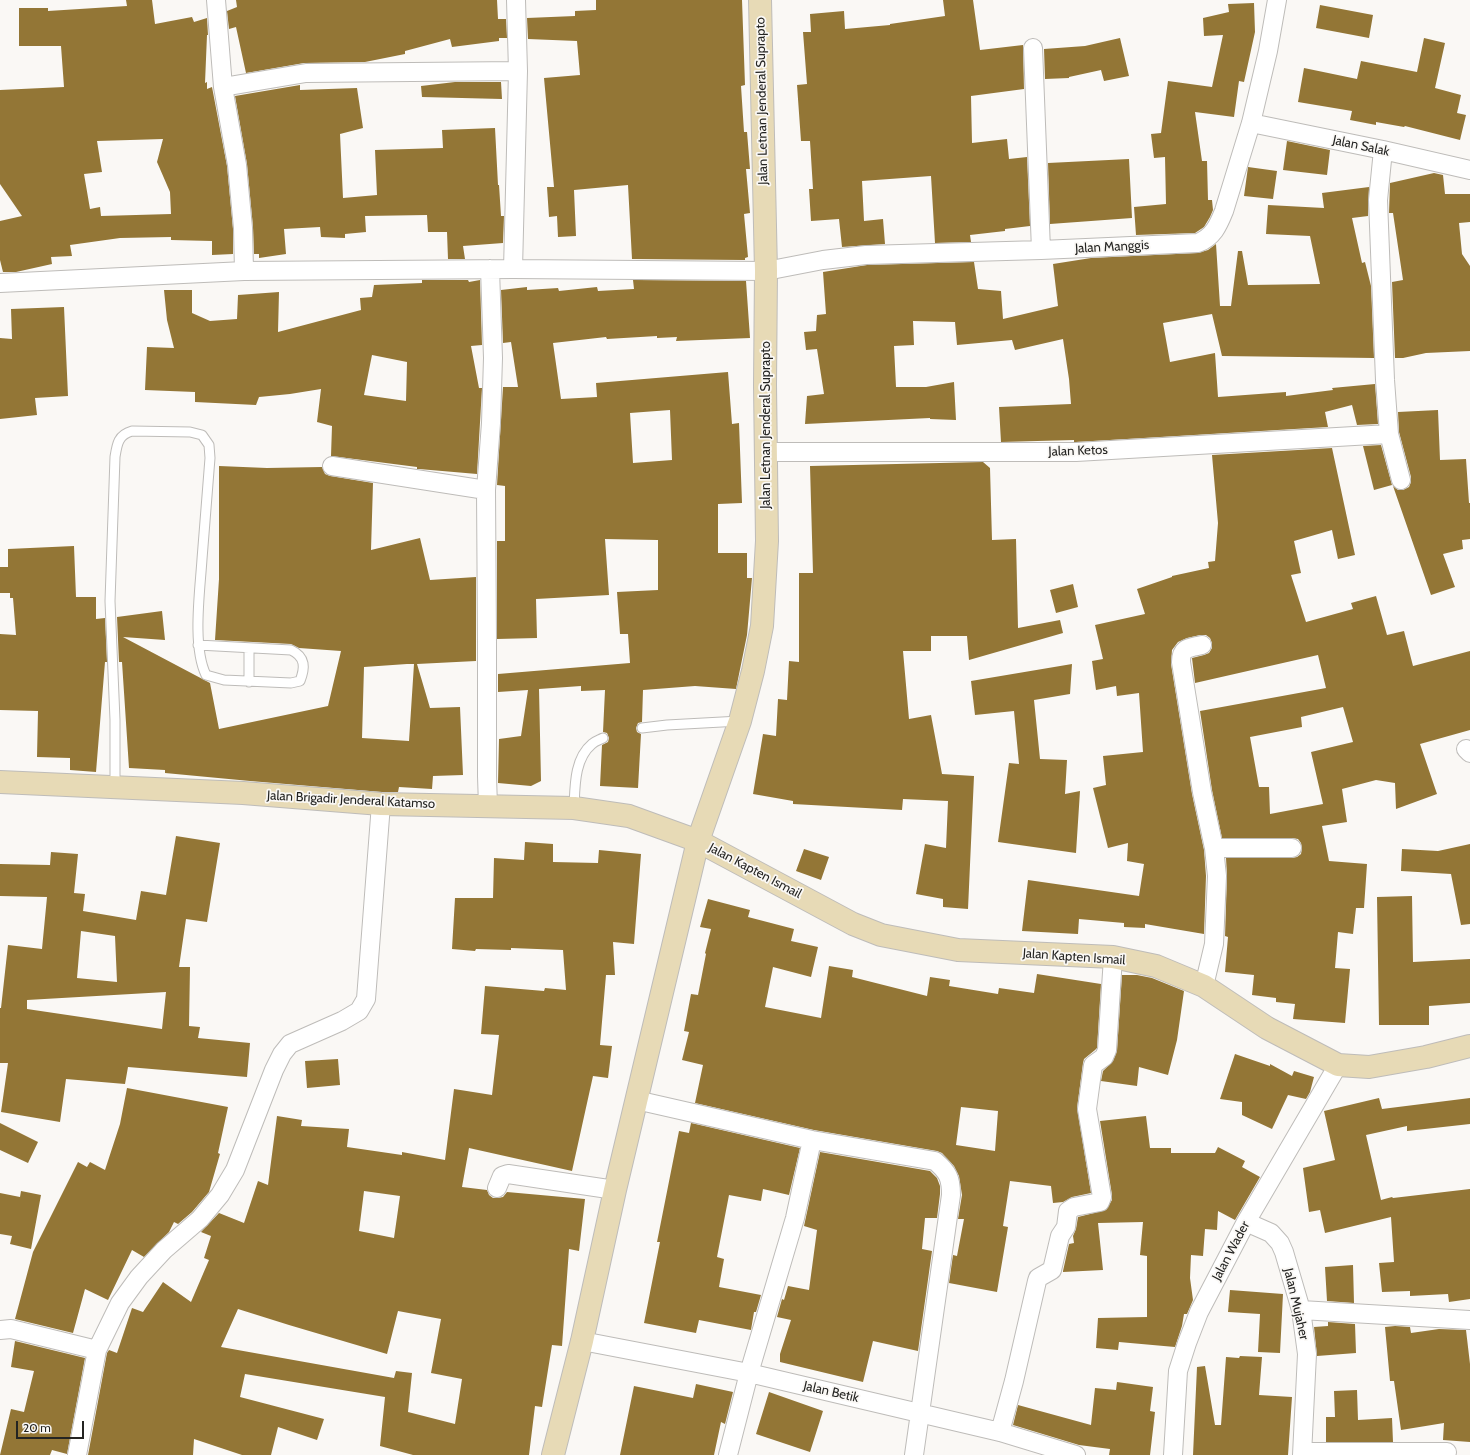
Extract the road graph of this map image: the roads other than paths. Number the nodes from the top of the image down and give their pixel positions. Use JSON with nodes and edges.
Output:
{"nodes":[{"id":1,"x":216,"y":0,"type":"edge"},
{"id":2,"x":516,"y":0,"type":"edge"},
{"id":3,"x":760,"y":0,"type":"edge"},
{"id":4,"x":1277,"y":0,"type":"edge"},
{"id":5,"x":1033,"y":48,"type":"dead end"},
{"id":6,"x":518,"y":71,"type":"junction"},
{"id":7,"x":223,"y":87,"type":"junction"},
{"id":8,"x":1251,"y":123,"type":"junction"},
{"id":9,"x":1383,"y":150,"type":"junction"},
{"id":10,"x":1470,"y":170,"type":"edge"},
{"id":11,"x":1041,"y":250,"type":"junction"},
{"id":12,"x":490,"y":269,"type":"junction"},
{"id":13,"x":513,"y":269,"type":"junction"},
{"id":14,"x":244,"y":271,"type":"junction"},
{"id":15,"x":766,"y":271,"type":"junction"},
{"id":16,"x":0,"y":283,"type":"edge"},
{"id":17,"x":1389,"y":434,"type":"junction"},
{"id":18,"x":766,"y":452,"type":"junction"},
{"id":19,"x":332,"y":466,"type":"dead end"},
{"id":20,"x":1401,"y":480,"type":"dead end"},
{"id":21,"x":486,"y":490,"type":"junction"},
{"id":22,"x":198,"y":645,"type":"junction"},
{"id":23,"x":1202,"y":645,"type":"dead end"},
{"id":24,"x":249,"y":648,"type":"junction"},
{"id":25,"x":248,"y":682,"type":"junction"},
{"id":26,"x":740,"y":721,"type":"junction"},
{"id":27,"x":642,"y":728,"type":"dead end"},
{"id":28,"x":603,"y":738,"type":"dead end"},
{"id":29,"x":0,"y":782,"type":"edge"},
{"id":30,"x":115,"y":788,"type":"junction"},
{"id":31,"x":381,"y":804,"type":"junction"},
{"id":32,"x":488,"y":806,"type":"junction"},
{"id":33,"x":574,"y":808,"type":"junction"},
{"id":34,"x":698,"y":841,"type":"junction"},
{"id":35,"x":1214,"y":848,"type":"junction"},
{"id":36,"x":1292,"y":848,"type":"dead end"},
{"id":37,"x":1113,"y":957,"type":"junction"},
{"id":38,"x":1204,"y":986,"type":"junction"},
{"id":39,"x":1470,"y":1046,"type":"edge"},
{"id":40,"x":1338,"y":1065,"type":"junction"},
{"id":41,"x":636,"y":1100,"type":"junction"},
{"id":42,"x":812,"y":1140,"type":"junction"},
{"id":43,"x":497,"y":1188,"type":"dead end"},
{"id":44,"x":615,"y":1190,"type":"junction"},
{"id":45,"x":1246,"y":1222,"type":"junction"},
{"id":46,"x":1301,"y":1310,"type":"junction"},
{"id":47,"x":1470,"y":1320,"type":"edge"},
{"id":48,"x":0,"y":1330,"type":"edge"},
{"id":49,"x":582,"y":1341,"type":"junction"},
{"id":50,"x":97,"y":1350,"type":"junction"},
{"id":51,"x":749,"y":1372,"type":"junction"},
{"id":52,"x":920,"y":1414,"type":"junction"},
{"id":53,"x":1000,"y":1432,"type":"junction"},
{"id":54,"x":1447,"y":1452,"type":"dead end"},
{"id":55,"x":1303,"y":1454,"type":"edge"},
{"id":56,"x":77,"y":1455,"type":"edge"},
{"id":57,"x":553,"y":1455,"type":"edge"},
{"id":58,"x":728,"y":1455,"type":"edge"},
{"id":59,"x":914,"y":1455,"type":"edge"},
{"id":60,"x":1076,"y":1455,"type":"edge"},
{"id":61,"x":1173,"y":1455,"type":"edge"}],
"edges":[{"from":1,"to":7,"type":"street"},
{"from":2,"to":6,"type":"street"},
{"from":3,"to":15,"type":"street","name":"Jalan Letnan Jenderal Suprapto"},
{"from":4,"to":8,"type":"street","name":"Jalan Manggis"},
{"from":5,"to":11,"type":"street"},
{"from":6,"to":7,"type":"street"},
{"from":6,"to":13,"type":"street"},
{"from":7,"to":14,"type":"street"},
{"from":8,"to":9,"type":"street","name":"Jalan Salak"},
{"from":8,"to":11,"type":"street","name":"Jalan Manggis"},
{"from":9,"to":10,"type":"street","name":"Jalan Salak"},
{"from":9,"to":17,"type":"street"},
{"from":11,"to":15,"type":"street","name":"Jalan Manggis"},
{"from":12,"to":13,"type":"street","name":"Jalan Manggis"},
{"from":12,"to":14,"type":"street","name":"Jalan Manggis"},
{"from":12,"to":21,"type":"street"},
{"from":13,"to":15,"type":"street","name":"Jalan Manggis"},
{"from":14,"to":16,"type":"street","name":"Jalan Manggis"},
{"from":15,"to":18,"type":"street","name":"Jalan Letnan Jenderal Suprapto"},
{"from":17,"to":18,"type":"street","name":"Jalan Ketos"},
{"from":17,"to":20,"type":"street"},
{"from":18,"to":26,"type":"street","name":"Jalan Letnan Jenderal Suprapto"},
{"from":19,"to":21,"type":"street"},
{"from":21,"to":32,"type":"street"},
{"from":22,"to":24,"type":"lane"},
{"from":22,"to":25,"type":"lane"},
{"from":22,"to":30,"type":"lane"},
{"from":23,"to":35,"type":"street"},
{"from":24,"to":25,"type":"lane"},
{"from":24,"to":25,"type":"lane"},
{"from":26,"to":27,"type":"lane"},
{"from":26,"to":34,"type":"street","name":"Jalan Letnan Jenderal Suprapto"},
{"from":28,"to":33,"type":"lane"},
{"from":29,"to":30,"type":"street","name":"Jalan Brigadir Jenderal Katamso"},
{"from":30,"to":31,"type":"street","name":"Jalan Brigadir Jenderal Katamso"},
{"from":31,"to":32,"type":"street","name":"Jalan Brigadir Jenderal Katamso"},
{"from":31,"to":50,"type":"street"},
{"from":32,"to":33,"type":"street","name":"Jalan Brigadir Jenderal Katamso"},
{"from":33,"to":34,"type":"street","name":"Jalan Brigadir Jenderal Katamso"},
{"from":34,"to":37,"type":"street","name":"Jalan Kapten Ismail"},
{"from":34,"to":41,"type":"street","name":"Jalan Letnan Jenderal Suprapto"},
{"from":35,"to":36,"type":"street"},
{"from":35,"to":38,"type":"street"},
{"from":37,"to":38,"type":"street","name":"Jalan Kapten Ismail"},
{"from":37,"to":53,"type":"street"},
{"from":38,"to":40,"type":"street","name":"Jalan Kapten Ismail"},
{"from":39,"to":40,"type":"street","name":"Jalan Kapten Ismail"},
{"from":40,"to":45,"type":"street","name":"Jalan Wader"},
{"from":41,"to":42,"type":"street"},
{"from":41,"to":44,"type":"street","name":"Jalan Letnan Jenderal Suprapto"},
{"from":42,"to":51,"type":"street"},
{"from":42,"to":52,"type":"street"},
{"from":43,"to":44,"type":"street"},
{"from":44,"to":49,"type":"street","name":"Jalan Letnan Jenderal Suprapto"},
{"from":45,"to":46,"type":"street","name":"Jalan Mujaher"},
{"from":45,"to":61,"type":"street","name":"Jalan Wader"},
{"from":46,"to":47,"type":"street"},
{"from":46,"to":55,"type":"street","name":"Jalan Mujaher"},
{"from":48,"to":50,"type":"street"},
{"from":49,"to":51,"type":"street","name":"Jalan Betik"},
{"from":49,"to":57,"type":"street","name":"Jalan Letnan Jenderal Suprapto"},
{"from":50,"to":56,"type":"street"},
{"from":51,"to":52,"type":"street","name":"Jalan Betik"},
{"from":51,"to":58,"type":"street"},
{"from":52,"to":53,"type":"street","name":"Jalan Betik"},
{"from":52,"to":59,"type":"street"},
{"from":53,"to":60,"type":"street","name":"Jalan Betik"},
{"from":54,"to":55,"type":"street"}]}
